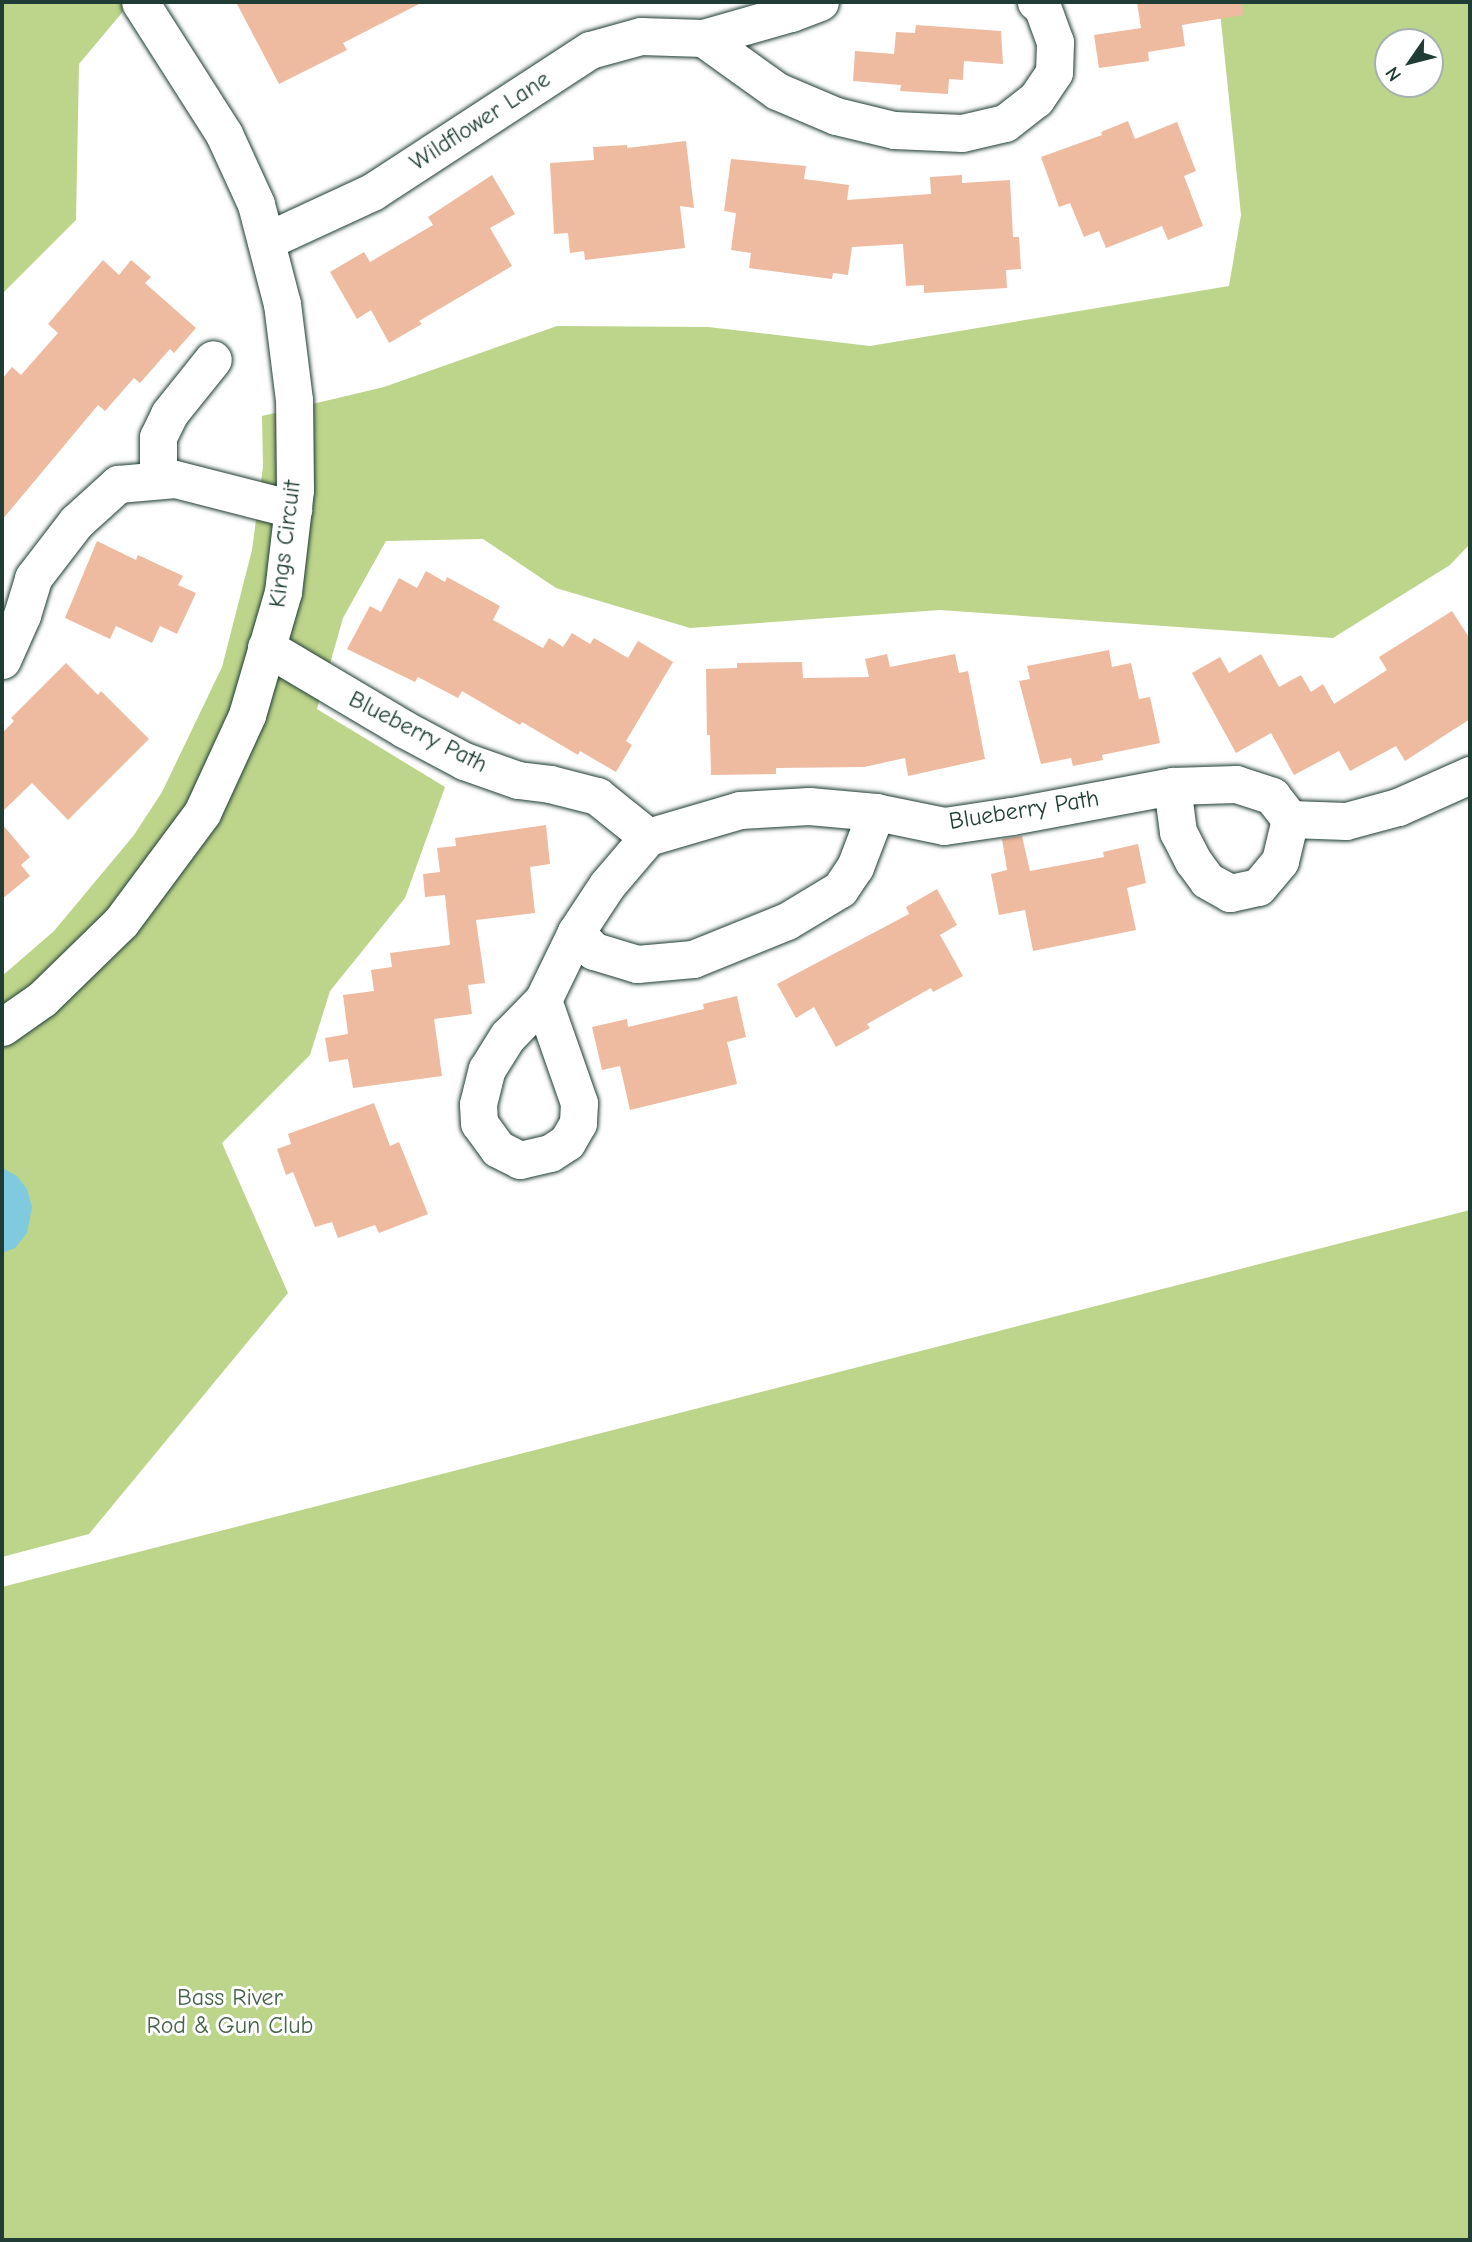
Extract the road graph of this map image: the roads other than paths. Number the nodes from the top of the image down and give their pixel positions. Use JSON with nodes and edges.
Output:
{"nodes":[{"id":1,"x":140,"y":2,"type":"edge"},
{"id":2,"x":820,"y":2,"type":"edge"},
{"id":3,"x":1035,"y":2,"type":"edge"},
{"id":4,"x":703,"y":38,"type":"junction"},
{"id":5,"x":266,"y":241,"type":"junction"},
{"id":6,"x":213,"y":359,"type":"dead end"},
{"id":7,"x":158,"y":478,"type":"junction"},
{"id":8,"x":293,"y":509,"type":"junction"},
{"id":9,"x":17,"y":585,"type":"edge"},
{"id":10,"x":266,"y":647,"type":"junction"},
{"id":11,"x":2,"y":660,"type":"edge"},
{"id":12,"x":1470,"y":775,"type":"edge"},
{"id":13,"x":1172,"y":786,"type":"junction"},
{"id":14,"x":876,"y":812,"type":"junction"},
{"id":15,"x":1290,"y":820,"type":"junction"},
{"id":16,"x":648,"y":837,"type":"junction"},
{"id":17,"x":576,"y":932,"type":"junction"},
{"id":18,"x":543,"y":1000,"type":"dead end"},
{"id":19,"x":2,"y":1027,"type":"edge"}],
"edges":[{"from":1,"to":5,"type":"street","name":"Kings Circuit"},
{"from":2,"to":4,"type":"street","name":"Wildflower Lane"},
{"from":3,"to":4,"type":"street"},
{"from":4,"to":5,"type":"street","name":"Wildflower Lane"},
{"from":5,"to":8,"type":"street","name":"Kings Circuit"},
{"from":6,"to":7,"type":"street"},
{"from":7,"to":8,"type":"street"},
{"from":7,"to":9,"type":"street"},
{"from":8,"to":10,"type":"street","name":"Kings Circuit"},
{"from":9,"to":11,"type":"street"},
{"from":10,"to":16,"type":"street","name":"Blueberry Path"},
{"from":10,"to":19,"type":"street","name":"Kings Circuit"},
{"from":12,"to":15,"type":"street"},
{"from":13,"to":14,"type":"street","name":"Blueberry Path"},
{"from":13,"to":15,"type":"street","name":"Blueberry Path"},
{"from":13,"to":15,"type":"street"},
{"from":14,"to":16,"type":"street","name":"Blueberry Path"},
{"from":14,"to":17,"type":"street"},
{"from":16,"to":17,"type":"street"},
{"from":17,"to":18,"type":"street"}]}
